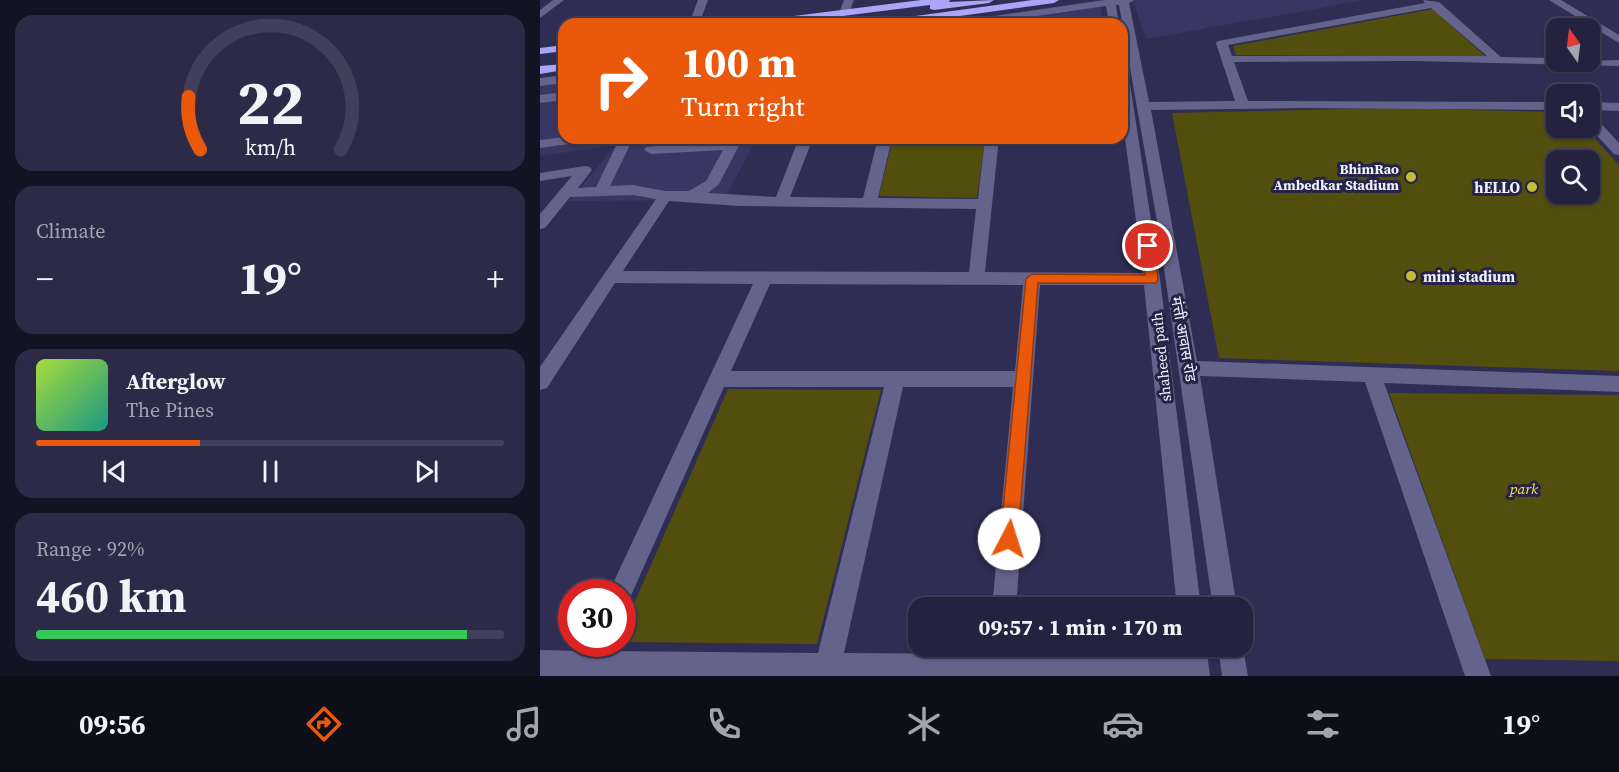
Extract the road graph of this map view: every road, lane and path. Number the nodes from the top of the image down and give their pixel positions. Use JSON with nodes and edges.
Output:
{"nodes":[{"id":1,"x":559,"y":0,"type":"edge"},
{"id":2,"x":704,"y":0,"type":"edge"},
{"id":3,"x":849,"y":0,"type":"edge"},
{"id":4,"x":945,"y":0,"type":"edge"},
{"id":5,"x":988,"y":0,"type":"edge"},
{"id":6,"x":1054,"y":0,"type":"edge"},
{"id":7,"x":1554,"y":0,"type":"edge"},
{"id":8,"x":1566,"y":0,"type":"edge"},
{"id":9,"x":924,"y":1,"type":"edge"},
{"id":10,"x":1119,"y":1,"type":"edge"},
{"id":11,"x":1432,"y":2,"type":"edge"},
{"id":12,"x":844,"y":13,"type":"junction"},
{"id":13,"x":540,"y":15,"type":"edge"},
{"id":14,"x":696,"y":18,"type":"edge"},
{"id":15,"x":803,"y":18,"type":"edge"},
{"id":16,"x":854,"y":18,"type":"edge"},
{"id":17,"x":923,"y":18,"type":"edge"},
{"id":18,"x":1001,"y":18,"type":"edge"},
{"id":19,"x":1115,"y":18,"type":"edge"},
{"id":20,"x":1123,"y":18,"type":"edge"},
{"id":21,"x":1602,"y":29,"type":"junction"},
{"id":22,"x":1617,"y":30,"type":"edge"},
{"id":23,"x":1128,"y":39,"type":"edge"},
{"id":24,"x":1619,"y":40,"type":"edge"},
{"id":25,"x":558,"y":49,"type":"edge"},
{"id":26,"x":540,"y":51,"type":"edge"},
{"id":27,"x":558,"y":58,"type":"edge"},
{"id":28,"x":1227,"y":59,"type":"junction"},
{"id":29,"x":540,"y":60,"type":"edge"},
{"id":30,"x":1498,"y":60,"type":"junction"},
{"id":31,"x":1619,"y":63,"type":"edge"},
{"id":32,"x":558,"y":68,"type":"edge"},
{"id":33,"x":540,"y":70,"type":"edge"},
{"id":34,"x":558,"y":80,"type":"edge"},
{"id":35,"x":540,"y":82,"type":"edge"},
{"id":36,"x":1128,"y":95,"type":"edge"},
{"id":37,"x":558,"y":97,"type":"edge"},
{"id":38,"x":540,"y":99,"type":"edge"},
{"id":39,"x":1243,"y":105,"type":"junction"},
{"id":40,"x":1144,"y":106,"type":"junction"},
{"id":41,"x":1546,"y":106,"type":"edge"},
{"id":42,"x":1600,"y":106,"type":"edge"},
{"id":43,"x":1619,"y":107,"type":"edge"},
{"id":44,"x":1600,"y":131,"type":"edge"},
{"id":45,"x":558,"y":141,"type":"edge"},
{"id":46,"x":540,"y":144,"type":"edge"},
{"id":47,"x":624,"y":144,"type":"edge"},
{"id":48,"x":706,"y":144,"type":"edge"},
{"id":49,"x":732,"y":144,"type":"edge"},
{"id":50,"x":804,"y":144,"type":"edge"},
{"id":51,"x":884,"y":144,"type":"edge"},
{"id":52,"x":991,"y":144,"type":"edge"},
{"id":53,"x":651,"y":150,"type":"dead end"},
{"id":54,"x":1619,"y":151,"type":"edge"},
{"id":55,"x":1145,"y":162,"type":"junction"},
{"id":56,"x":540,"y":177,"type":"edge"},
{"id":57,"x":601,"y":191,"type":"junction"},
{"id":58,"x":566,"y":193,"type":"junction"},
{"id":59,"x":665,"y":196,"type":"junction"},
{"id":60,"x":692,"y":196,"type":"junction"},
{"id":61,"x":781,"y":202,"type":"junction"},
{"id":62,"x":869,"y":203,"type":"junction"},
{"id":63,"x":984,"y":204,"type":"junction"},
{"id":64,"x":542,"y":220,"type":"edge"},
{"id":65,"x":611,"y":277,"type":"junction"},
{"id":66,"x":764,"y":278,"type":"junction"},
{"id":67,"x":976,"y":279,"type":"junction"},
{"id":68,"x":1032,"y":279,"type":"junction"},
{"id":69,"x":1152,"y":279,"type":"junction"},
{"id":70,"x":1189,"y":368,"type":"junction"},
{"id":71,"x":1372,"y":376,"type":"junction"},
{"id":72,"x":718,"y":379,"type":"junction"},
{"id":73,"x":895,"y":379,"type":"junction"},
{"id":74,"x":1022,"y":379,"type":"junction"},
{"id":75,"x":540,"y":382,"type":"edge"},
{"id":76,"x":1619,"y":384,"type":"edge"},
{"id":77,"x":627,"y":579,"type":"edge"},
{"id":78,"x":1005,"y":597,"type":"edge"},
{"id":79,"x":1188,"y":597,"type":"edge"},
{"id":80,"x":1223,"y":597,"type":"edge"},
{"id":81,"x":1000,"y":657,"type":"edge"},
{"id":82,"x":1232,"y":657,"type":"edge"},
{"id":83,"x":589,"y":661,"type":"edge"},
{"id":84,"x":540,"y":663,"type":"edge"},
{"id":85,"x":1195,"y":664,"type":"edge"},
{"id":86,"x":828,"y":666,"type":"junction"},
{"id":87,"x":1235,"y":676,"type":"edge"},
{"id":88,"x":1478,"y":676,"type":"edge"}],
"edges":[{"from":1,"to":13,"type":"street"},
{"from":2,"to":14,"type":"street"},
{"from":3,"to":12,"type":"street"},
{"from":4,"to":9,"type":"highway"},
{"from":5,"to":16,"type":"highway"},
{"from":6,"to":17,"type":"highway"},
{"from":7,"to":21,"type":"street"},
{"from":8,"to":22,"type":"street"},
{"from":9,"to":12,"type":"highway"},
{"from":10,"to":18,"type":"street"},
{"from":10,"to":19,"type":"street"},
{"from":10,"to":20,"type":"street","name":"मंत्ती आवास रोड"},
{"from":11,"to":28,"type":"street"},
{"from":11,"to":30,"type":"street"},
{"from":12,"to":15,"type":"highway"},
{"from":21,"to":22,"type":"street"},
{"from":21,"to":24,"type":"street"},
{"from":23,"to":40,"type":"street","name":"मंत्ती आवास रोड"},
{"from":25,"to":26,"type":"highway"},
{"from":27,"to":29,"type":"highway"},
{"from":28,"to":30,"type":"street"},
{"from":28,"to":39,"type":"street"},
{"from":30,"to":31,"type":"street"},
{"from":32,"to":33,"type":"highway"},
{"from":34,"to":35,"type":"street"},
{"from":36,"to":55,"type":"street","name":"shaheed path"},
{"from":37,"to":38,"type":"street"},
{"from":39,"to":40,"type":"street"},
{"from":39,"to":41,"type":"street"},
{"from":40,"to":55,"type":"street","name":"मंत्ती आवास रोड"},
{"from":42,"to":43,"type":"street"},
{"from":44,"to":54,"type":"street"},
{"from":45,"to":46,"type":"street"},
{"from":47,"to":57,"type":"street"},
{"from":48,"to":53,"type":"street"},
{"from":49,"to":60,"type":"street"},
{"from":50,"to":61,"type":"street"},
{"from":51,"to":62,"type":"street"},
{"from":52,"to":63,"type":"street"},
{"from":55,"to":69,"type":"street","name":"shaheed path"},
{"from":55,"to":70,"type":"street","name":"मंत्ती आवास रोड"},
{"from":56,"to":58,"type":"street"},
{"from":57,"to":58,"type":"street"},
{"from":57,"to":59,"type":"street"},
{"from":58,"to":64,"type":"street"},
{"from":59,"to":60,"type":"street"},
{"from":59,"to":65,"type":"street"},
{"from":60,"to":61,"type":"street"},
{"from":61,"to":62,"type":"street"},
{"from":62,"to":63,"type":"street"},
{"from":63,"to":67,"type":"street"},
{"from":65,"to":66,"type":"street"},
{"from":65,"to":75,"type":"street"},
{"from":66,"to":67,"type":"street"},
{"from":66,"to":72,"type":"street"},
{"from":67,"to":68,"type":"street"},
{"from":68,"to":69,"type":"street"},
{"from":68,"to":74,"type":"street"},
{"from":69,"to":79,"type":"street","name":"shaheed path"},
{"from":70,"to":71,"type":"street"},
{"from":70,"to":80,"type":"street","name":"मंत्ती आवास रोड"},
{"from":71,"to":76,"type":"street"},
{"from":71,"to":88,"type":"street"},
{"from":72,"to":73,"type":"street"},
{"from":72,"to":77,"type":"street"},
{"from":73,"to":74,"type":"street"},
{"from":73,"to":86,"type":"street"},
{"from":74,"to":78,"type":"street"},
{"from":81,"to":85,"type":"street"},
{"from":81,"to":86,"type":"street"},
{"from":82,"to":87,"type":"street"},
{"from":83,"to":84,"type":"street"},
{"from":83,"to":86,"type":"street"}]}
